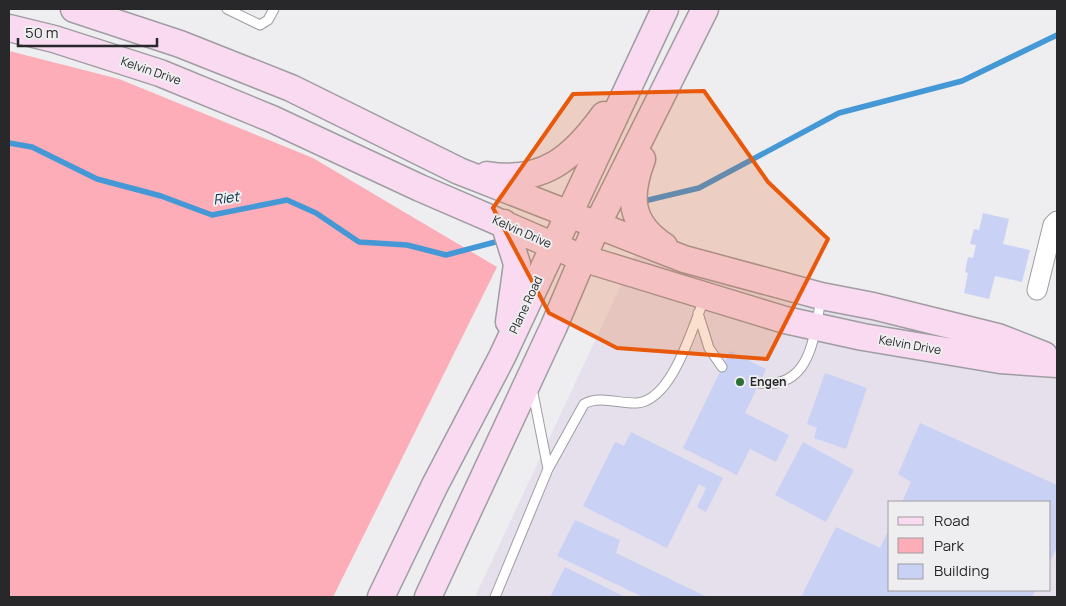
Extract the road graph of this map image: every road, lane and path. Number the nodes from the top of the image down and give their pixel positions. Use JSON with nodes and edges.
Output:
{"nodes":[{"id":1,"x":74,"y":9,"type":"edge"},
{"id":2,"x":227,"y":9,"type":"edge"},
{"id":3,"x":274,"y":9,"type":"edge"},
{"id":4,"x":665,"y":9,"type":"edge"},
{"id":5,"x":705,"y":9,"type":"edge"},
{"id":6,"x":9,"y":28,"type":"edge"},
{"id":7,"x":634,"y":75,"type":"junction"},
{"id":8,"x":651,"y":120,"type":"junction"},
{"id":9,"x":459,"y":171,"type":"junction"},
{"id":10,"x":569,"y":216,"type":"junction"},
{"id":11,"x":1057,"y":221,"type":"edge"},
{"id":12,"x":504,"y":224,"type":"junction"},
{"id":13,"x":596,"y":225,"type":"junction"},
{"id":14,"x":553,"y":246,"type":"junction"},
{"id":15,"x":582,"y":258,"type":"junction"},
{"id":16,"x":684,"y":260,"type":"junction"},
{"id":17,"x":1037,"y":290,"type":"dead end"},
{"id":18,"x":821,"y":296,"type":"junction"},
{"id":19,"x":701,"y":305,"type":"junction"},
{"id":20,"x":816,"y":326,"type":"junction"},
{"id":21,"x":502,"y":358,"type":"junction"},
{"id":22,"x":1057,"y":362,"type":"edge"},
{"id":23,"x":722,"y":367,"type":"dead end"},
{"id":24,"x":529,"y":377,"type":"junction"},
{"id":25,"x":759,"y":383,"type":"dead end"},
{"id":26,"x":548,"y":468,"type":"junction"},
{"id":27,"x":381,"y":597,"type":"edge"},
{"id":28,"x":428,"y":597,"type":"edge"},
{"id":29,"x":495,"y":597,"type":"edge"}],
"edges":[{"from":1,"to":9,"type":"street","name":"Kelvin Drive"},
{"from":2,"to":3,"type":"lane"},
{"from":4,"to":7,"type":"street","name":"Plane Road"},
{"from":5,"to":8,"type":"street"},
{"from":6,"to":12,"type":"street","name":"Kelvin Drive"},
{"from":7,"to":9,"type":"street"},
{"from":7,"to":10,"type":"street","name":"Plane Road"},
{"from":8,"to":13,"type":"street"},
{"from":8,"to":16,"type":"street"},
{"from":9,"to":10,"type":"street","name":"Kelvin Drive"},
{"from":10,"to":13,"type":"street","name":"Kelvin Drive"},
{"from":10,"to":14,"type":"street","name":"Plane Road"},
{"from":11,"to":17,"type":"street"},
{"from":12,"to":14,"type":"street","name":"Kelvin Drive"},
{"from":12,"to":21,"type":"street"},
{"from":13,"to":15,"type":"street"},
{"from":13,"to":16,"type":"street","name":"Kelvin Drive"},
{"from":14,"to":15,"type":"street","name":"Kelvin Drive"},
{"from":14,"to":21,"type":"street","name":"Plane Road"},
{"from":15,"to":19,"type":"street","name":"Kelvin Drive"},
{"from":15,"to":24,"type":"street"},
{"from":16,"to":18,"type":"street","name":"Kelvin Drive"},
{"from":18,"to":20,"type":"lane"},
{"from":18,"to":22,"type":"street","name":"Kelvin Drive"},
{"from":19,"to":20,"type":"street","name":"Kelvin Drive"},
{"from":19,"to":23,"type":"lane"},
{"from":19,"to":26,"type":"lane"},
{"from":20,"to":22,"type":"street","name":"Kelvin Drive"},
{"from":20,"to":25,"type":"lane"},
{"from":21,"to":27,"type":"street","name":"Plane Road"},
{"from":24,"to":26,"type":"lane"},
{"from":24,"to":28,"type":"street"},
{"from":26,"to":29,"type":"lane"}]}
